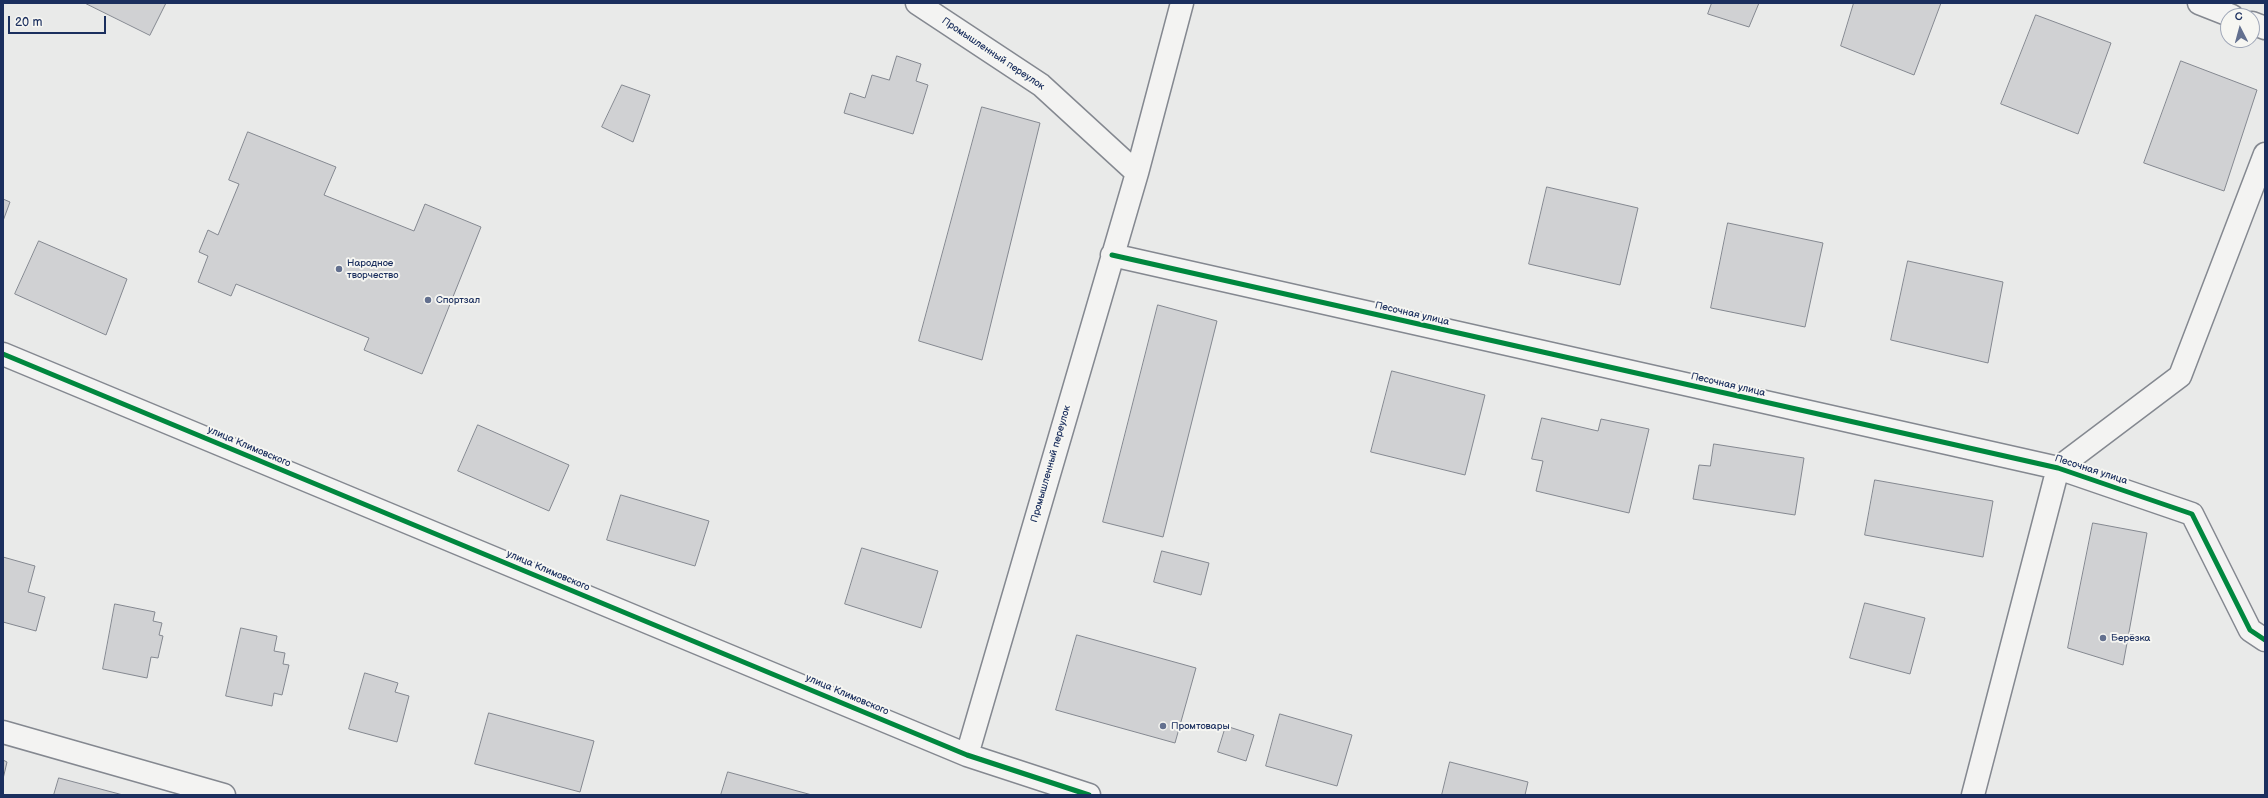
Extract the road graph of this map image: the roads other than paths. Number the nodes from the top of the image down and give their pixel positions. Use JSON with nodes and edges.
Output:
{"nodes":[{"id":1,"x":917,"y":3,"type":"edge"},
{"id":2,"x":1182,"y":3,"type":"edge"},
{"id":3,"x":2198,"y":3,"type":"edge"},
{"id":4,"x":2220,"y":11,"type":"edge"},
{"id":5,"x":2265,"y":154,"type":"edge"},
{"id":6,"x":1137,"y":173,"type":"junction"},
{"id":7,"x":1112,"y":255,"type":"junction"},
{"id":8,"x":3,"y":354,"type":"edge"},
{"id":9,"x":2058,"y":468,"type":"junction"},
{"id":10,"x":2265,"y":640,"type":"edge"},
{"id":11,"x":3,"y":732,"type":"edge"},
{"id":12,"x":967,"y":755,"type":"junction"},
{"id":13,"x":224,"y":795,"type":"edge"},
{"id":14,"x":1089,"y":795,"type":"edge"},
{"id":15,"x":1974,"y":795,"type":"edge"}],
"edges":[{"from":1,"to":6,"type":"street","name":"Промышленный переулок"},
{"from":2,"to":6,"type":"street","name":"Промышленный переулок"},
{"from":3,"to":4,"type":"street"},
{"from":5,"to":9,"type":"street"},
{"from":6,"to":7,"type":"street","name":"Промышленный переулок"},
{"from":7,"to":9,"type":"street","name":"Песочная улица"},
{"from":7,"to":12,"type":"street","name":"Промышленный переулок"},
{"from":8,"to":12,"type":"street","name":"улица Климовского"},
{"from":9,"to":10,"type":"street","name":"Песочная улица"},
{"from":9,"to":15,"type":"street"},
{"from":11,"to":13,"type":"street"},
{"from":12,"to":14,"type":"street","name":"улица Климовского"}]}
